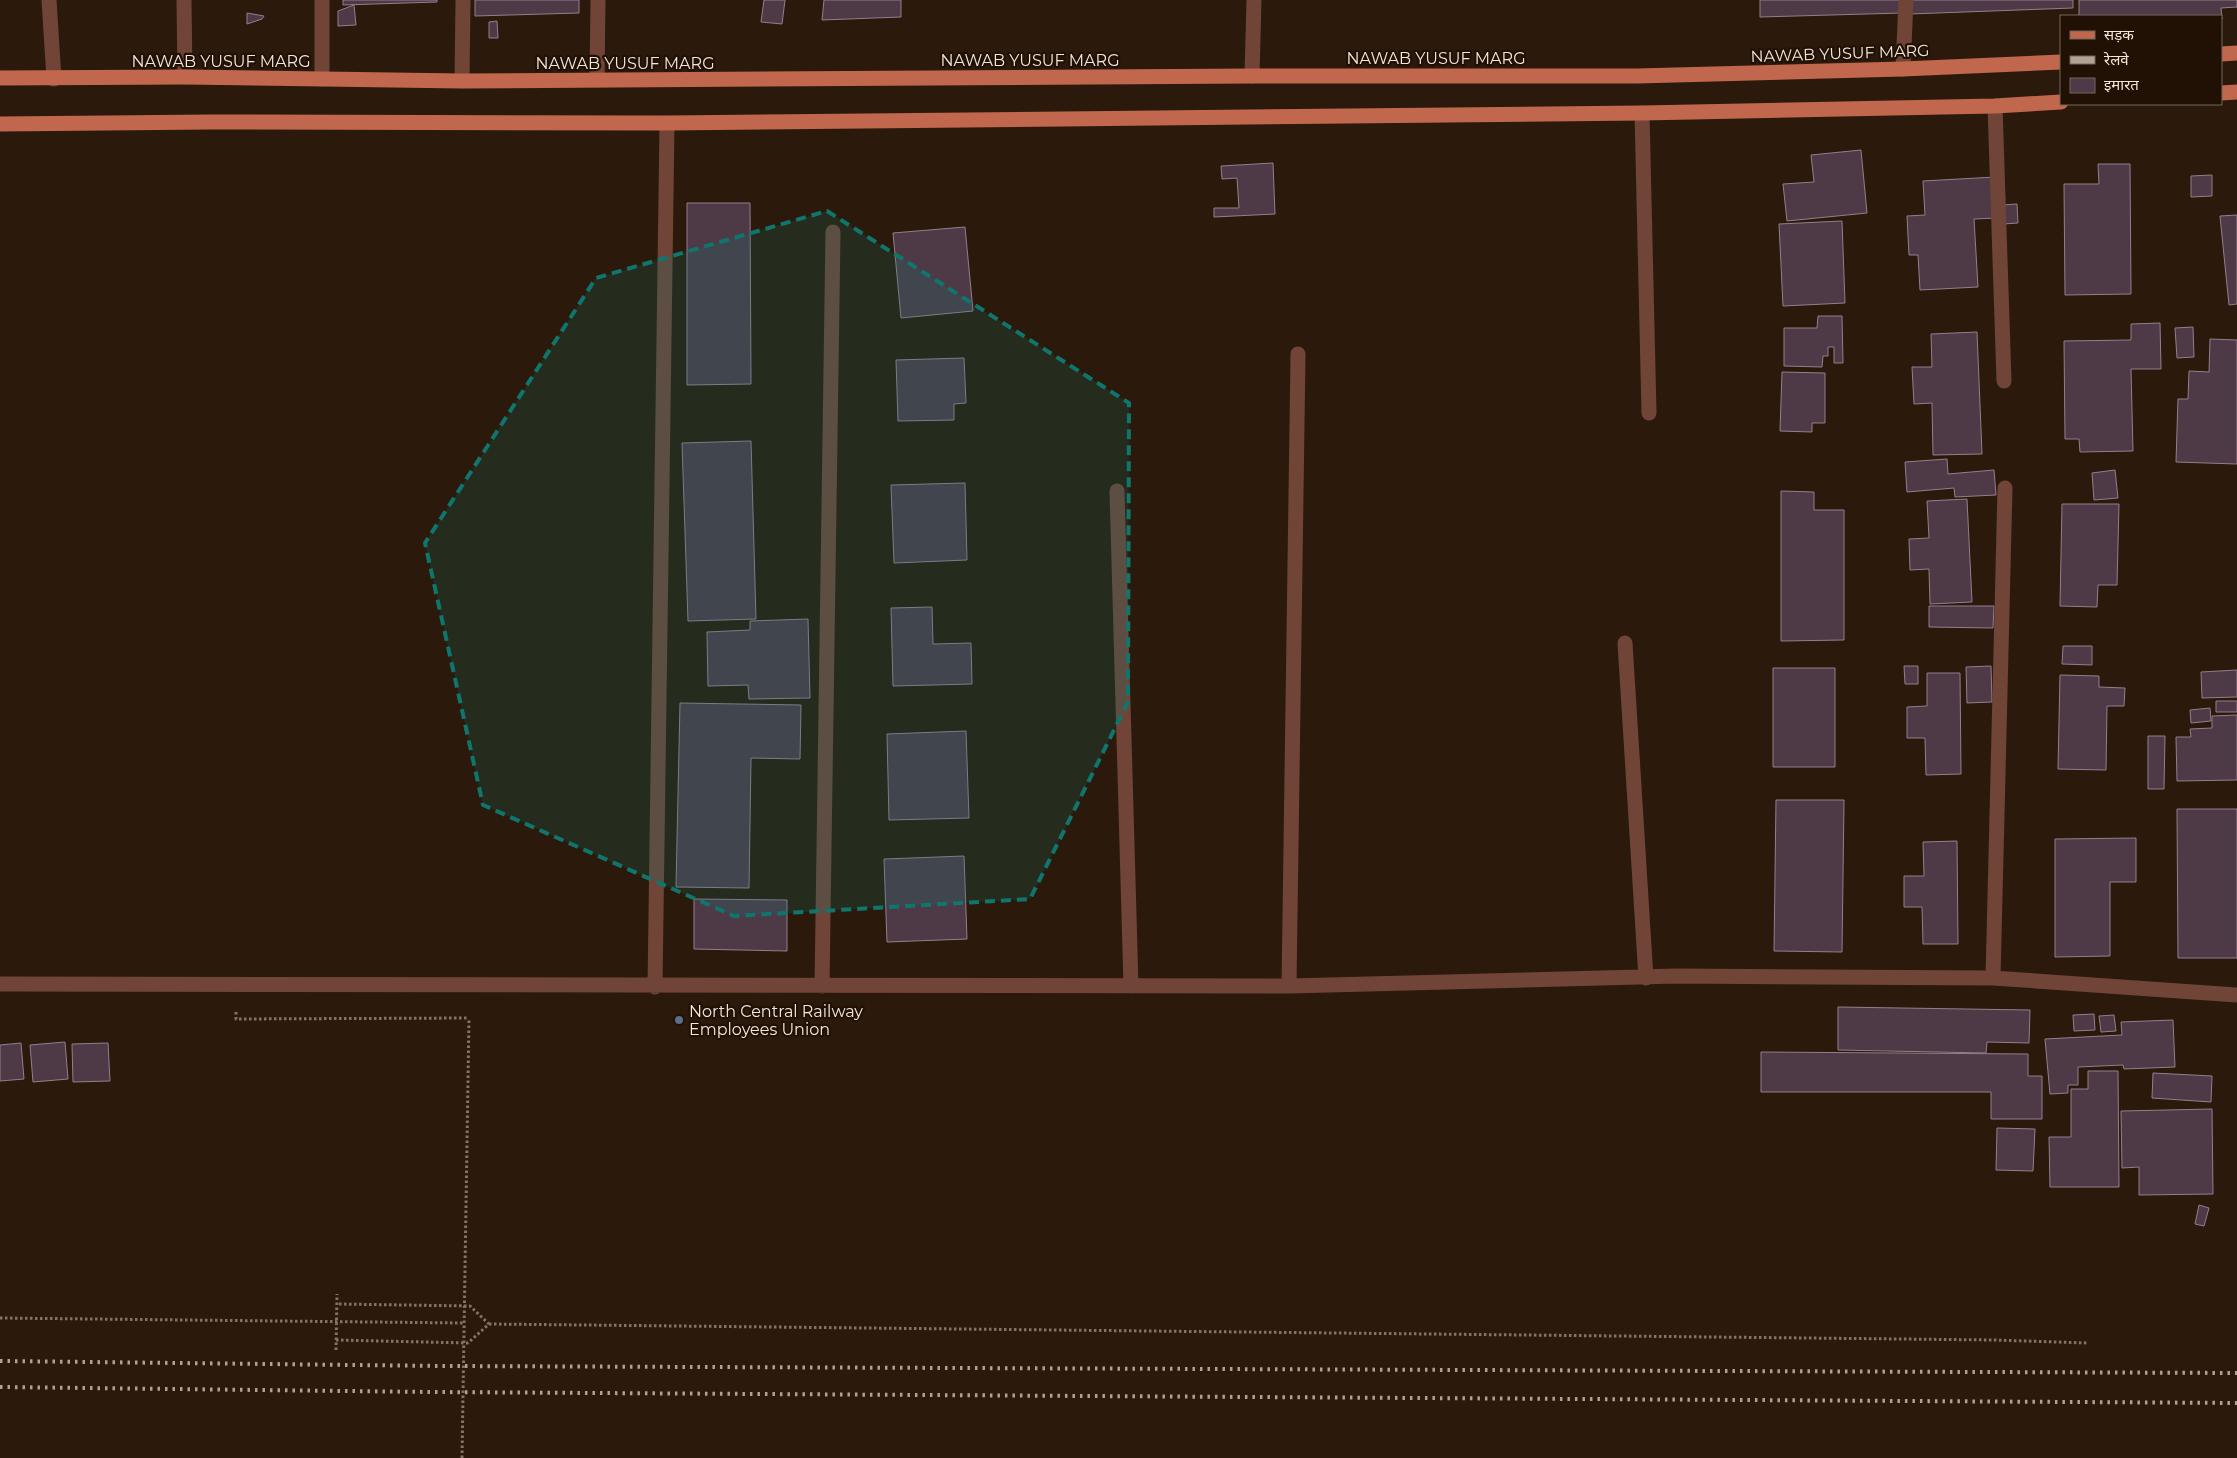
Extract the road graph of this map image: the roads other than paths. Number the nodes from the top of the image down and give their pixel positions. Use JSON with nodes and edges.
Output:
{"nodes":[{"id":1,"x":49,"y":0,"type":"edge"},
{"id":2,"x":184,"y":0,"type":"edge"},
{"id":3,"x":322,"y":0,"type":"edge"},
{"id":4,"x":463,"y":0,"type":"edge"},
{"id":5,"x":598,"y":0,"type":"edge"},
{"id":6,"x":1254,"y":0,"type":"edge"},
{"id":7,"x":1906,"y":0,"type":"edge"},
{"id":8,"x":2237,"y":53,"type":"edge"},
{"id":9,"x":2222,"y":54,"type":"edge"},
{"id":10,"x":2060,"y":62,"type":"edge"},
{"id":11,"x":1904,"y":69,"type":"junction"},
{"id":12,"x":1252,"y":76,"type":"junction"},
{"id":13,"x":185,"y":77,"type":"junction"},
{"id":14,"x":0,"y":78,"type":"edge"},
{"id":15,"x":54,"y":79,"type":"junction"},
{"id":16,"x":322,"y":79,"type":"junction"},
{"id":17,"x":596,"y":80,"type":"junction"},
{"id":18,"x":462,"y":81,"type":"junction"},
{"id":19,"x":2237,"y":92,"type":"edge"},
{"id":20,"x":2222,"y":93,"type":"edge"},
{"id":21,"x":2060,"y":102,"type":"edge"},
{"id":22,"x":1995,"y":106,"type":"junction"},
{"id":23,"x":1642,"y":113,"type":"junction"},
{"id":24,"x":667,"y":123,"type":"junction"},
{"id":25,"x":0,"y":124,"type":"edge"},
{"id":26,"x":833,"y":232,"type":"dead end"},
{"id":27,"x":1298,"y":354,"type":"dead end"},
{"id":28,"x":2004,"y":381,"type":"dead end"},
{"id":29,"x":1649,"y":413,"type":"dead end"},
{"id":30,"x":2005,"y":488,"type":"dead end"},
{"id":31,"x":1117,"y":491,"type":"dead end"},
{"id":32,"x":1626,"y":643,"type":"dead end"},
{"id":33,"x":1646,"y":978,"type":"junction"},
{"id":34,"x":1993,"y":978,"type":"junction"},
{"id":35,"x":0,"y":984,"type":"edge"},
{"id":36,"x":822,"y":986,"type":"junction"},
{"id":37,"x":1131,"y":986,"type":"junction"},
{"id":38,"x":1289,"y":986,"type":"junction"},
{"id":39,"x":655,"y":987,"type":"junction"},
{"id":40,"x":2237,"y":995,"type":"edge"}],
"edges":[{"from":1,"to":15,"type":"street"},
{"from":2,"to":13,"type":"street"},
{"from":3,"to":16,"type":"street"},
{"from":4,"to":18,"type":"street"},
{"from":5,"to":17,"type":"street"},
{"from":6,"to":12,"type":"street"},
{"from":7,"to":11,"type":"street"},
{"from":8,"to":9,"type":"main road"},
{"from":10,"to":11,"type":"main road","name":"NAWAB YUSUF MARG"},
{"from":11,"to":12,"type":"main road","name":"NAWAB YUSUF MARG"},
{"from":12,"to":17,"type":"main road","name":"NAWAB YUSUF MARG"},
{"from":13,"to":15,"type":"main road","name":"NAWAB YUSUF MARG"},
{"from":13,"to":16,"type":"main road","name":"NAWAB YUSUF MARG"},
{"from":14,"to":15,"type":"main road","name":"NAWAB YUSUF MARG"},
{"from":16,"to":18,"type":"main road","name":"NAWAB YUSUF MARG"},
{"from":17,"to":18,"type":"main road","name":"NAWAB YUSUF MARG"},
{"from":19,"to":20,"type":"main road"},
{"from":21,"to":22,"type":"main road"},
{"from":22,"to":23,"type":"main road"},
{"from":22,"to":28,"type":"street"},
{"from":23,"to":24,"type":"main road"},
{"from":23,"to":29,"type":"street"},
{"from":24,"to":25,"type":"main road"},
{"from":24,"to":39,"type":"street"},
{"from":26,"to":36,"type":"street"},
{"from":27,"to":38,"type":"street"},
{"from":30,"to":34,"type":"street"},
{"from":31,"to":37,"type":"street"},
{"from":32,"to":33,"type":"street"},
{"from":33,"to":34,"type":"street"},
{"from":33,"to":38,"type":"street"},
{"from":34,"to":40,"type":"street"},
{"from":35,"to":39,"type":"street"},
{"from":36,"to":37,"type":"street"},
{"from":36,"to":39,"type":"street"},
{"from":37,"to":38,"type":"street"}]}
